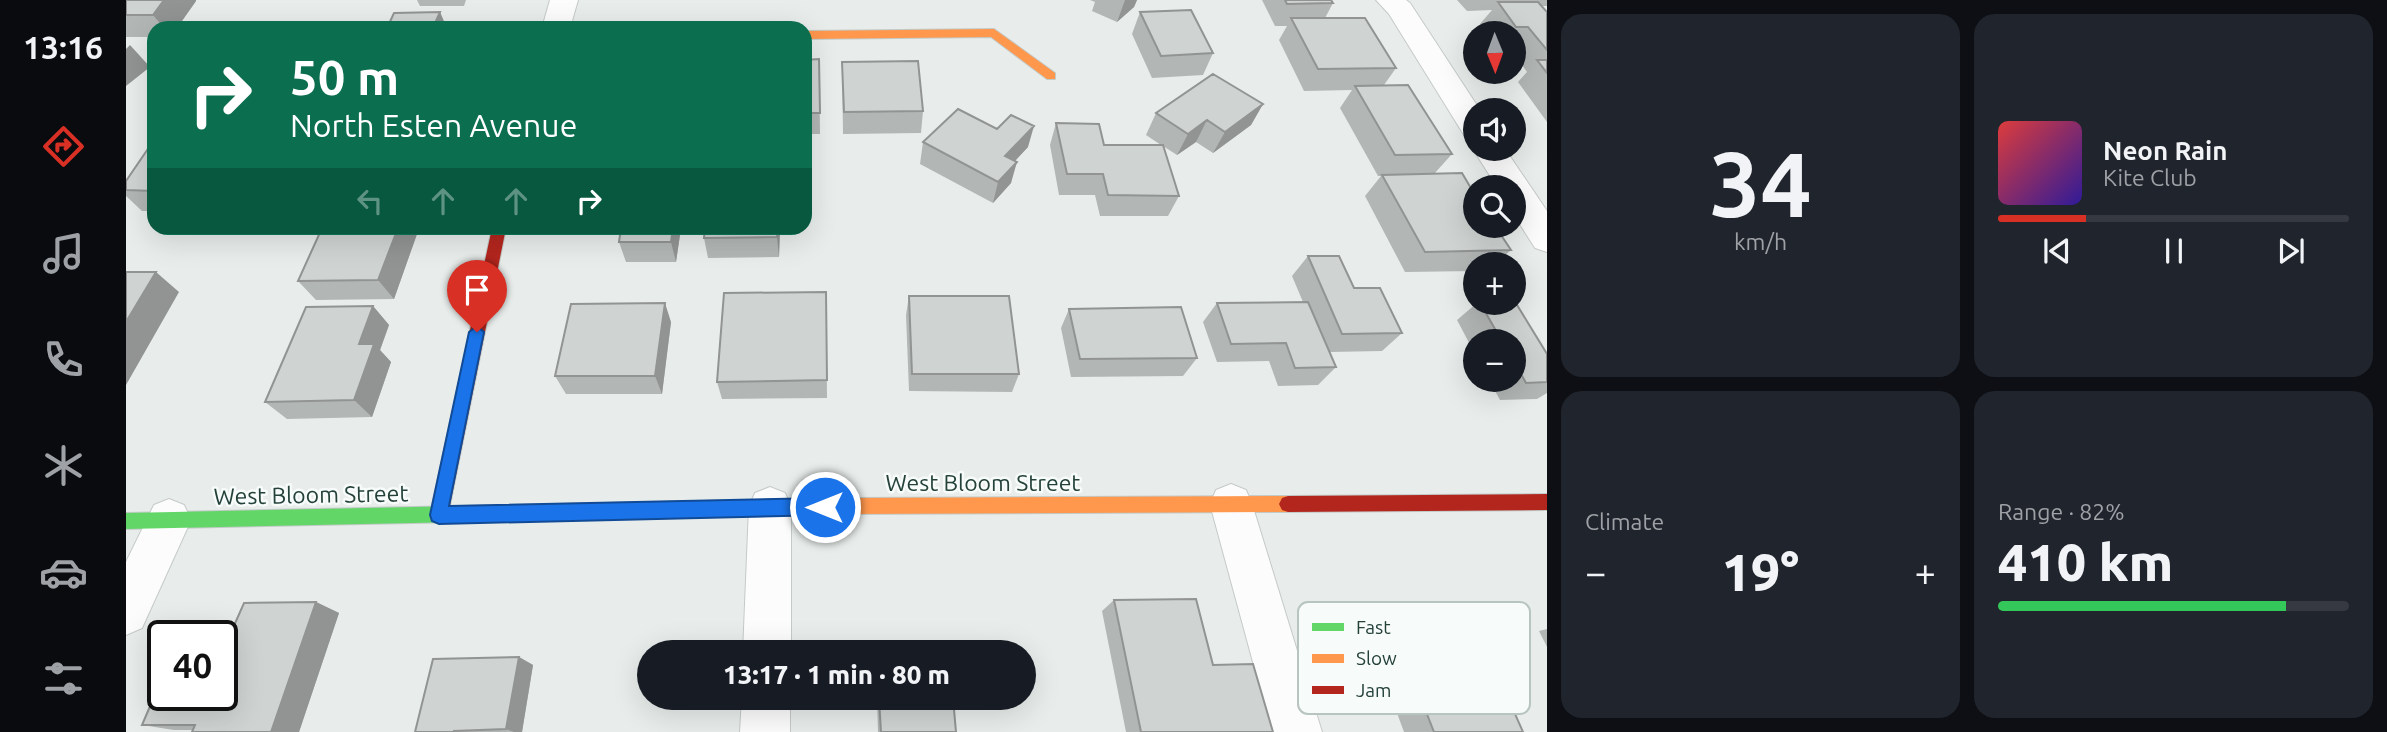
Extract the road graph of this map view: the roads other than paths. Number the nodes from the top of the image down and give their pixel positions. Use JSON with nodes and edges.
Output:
{"nodes":[{"id":1,"x":564,"y":0,"type":"edge"},
{"id":2,"x":1390,"y":0,"type":"edge"},
{"id":3,"x":558,"y":21,"type":"edge"},
{"id":4,"x":812,"y":35,"type":"edge"},
{"id":5,"x":1051,"y":76,"type":"dead end"},
{"id":6,"x":1463,"y":108,"type":"edge"},
{"id":7,"x":1497,"y":161,"type":"edge"},
{"id":8,"x":498,"y":235,"type":"edge"},
{"id":9,"x":1547,"y":239,"type":"edge"},
{"id":10,"x":1547,"y":502,"type":"edge"},
{"id":11,"x":1231,"y":504,"type":"junction"},
{"id":12,"x":770,"y":507,"type":"junction"},
{"id":13,"x":439,"y":515,"type":"junction"},
{"id":14,"x":147,"y":520,"type":"edge"},
{"id":15,"x":126,"y":612,"type":"edge"},
{"id":16,"x":767,"y":640,"type":"edge"},
{"id":17,"x":766,"y":710,"type":"edge"},
{"id":18,"x":765,"y":732,"type":"edge"},
{"id":19,"x":1297,"y":732,"type":"edge"}],
"edges":[{"from":1,"to":3,"type":"street"},
{"from":2,"to":6,"type":"street"},
{"from":4,"to":5,"type":"street"},
{"from":7,"to":9,"type":"street"},
{"from":8,"to":13,"type":"street"},
{"from":10,"to":11,"type":"street","name":"West Bloom Street"},
{"from":11,"to":12,"type":"street","name":"West Bloom Street"},
{"from":11,"to":19,"type":"street"},
{"from":12,"to":13,"type":"street","name":"West Bloom Street"},
{"from":12,"to":16,"type":"street"},
{"from":13,"to":14,"type":"street","name":"West Bloom Street"},
{"from":14,"to":15,"type":"street"},
{"from":17,"to":18,"type":"street"}]}
